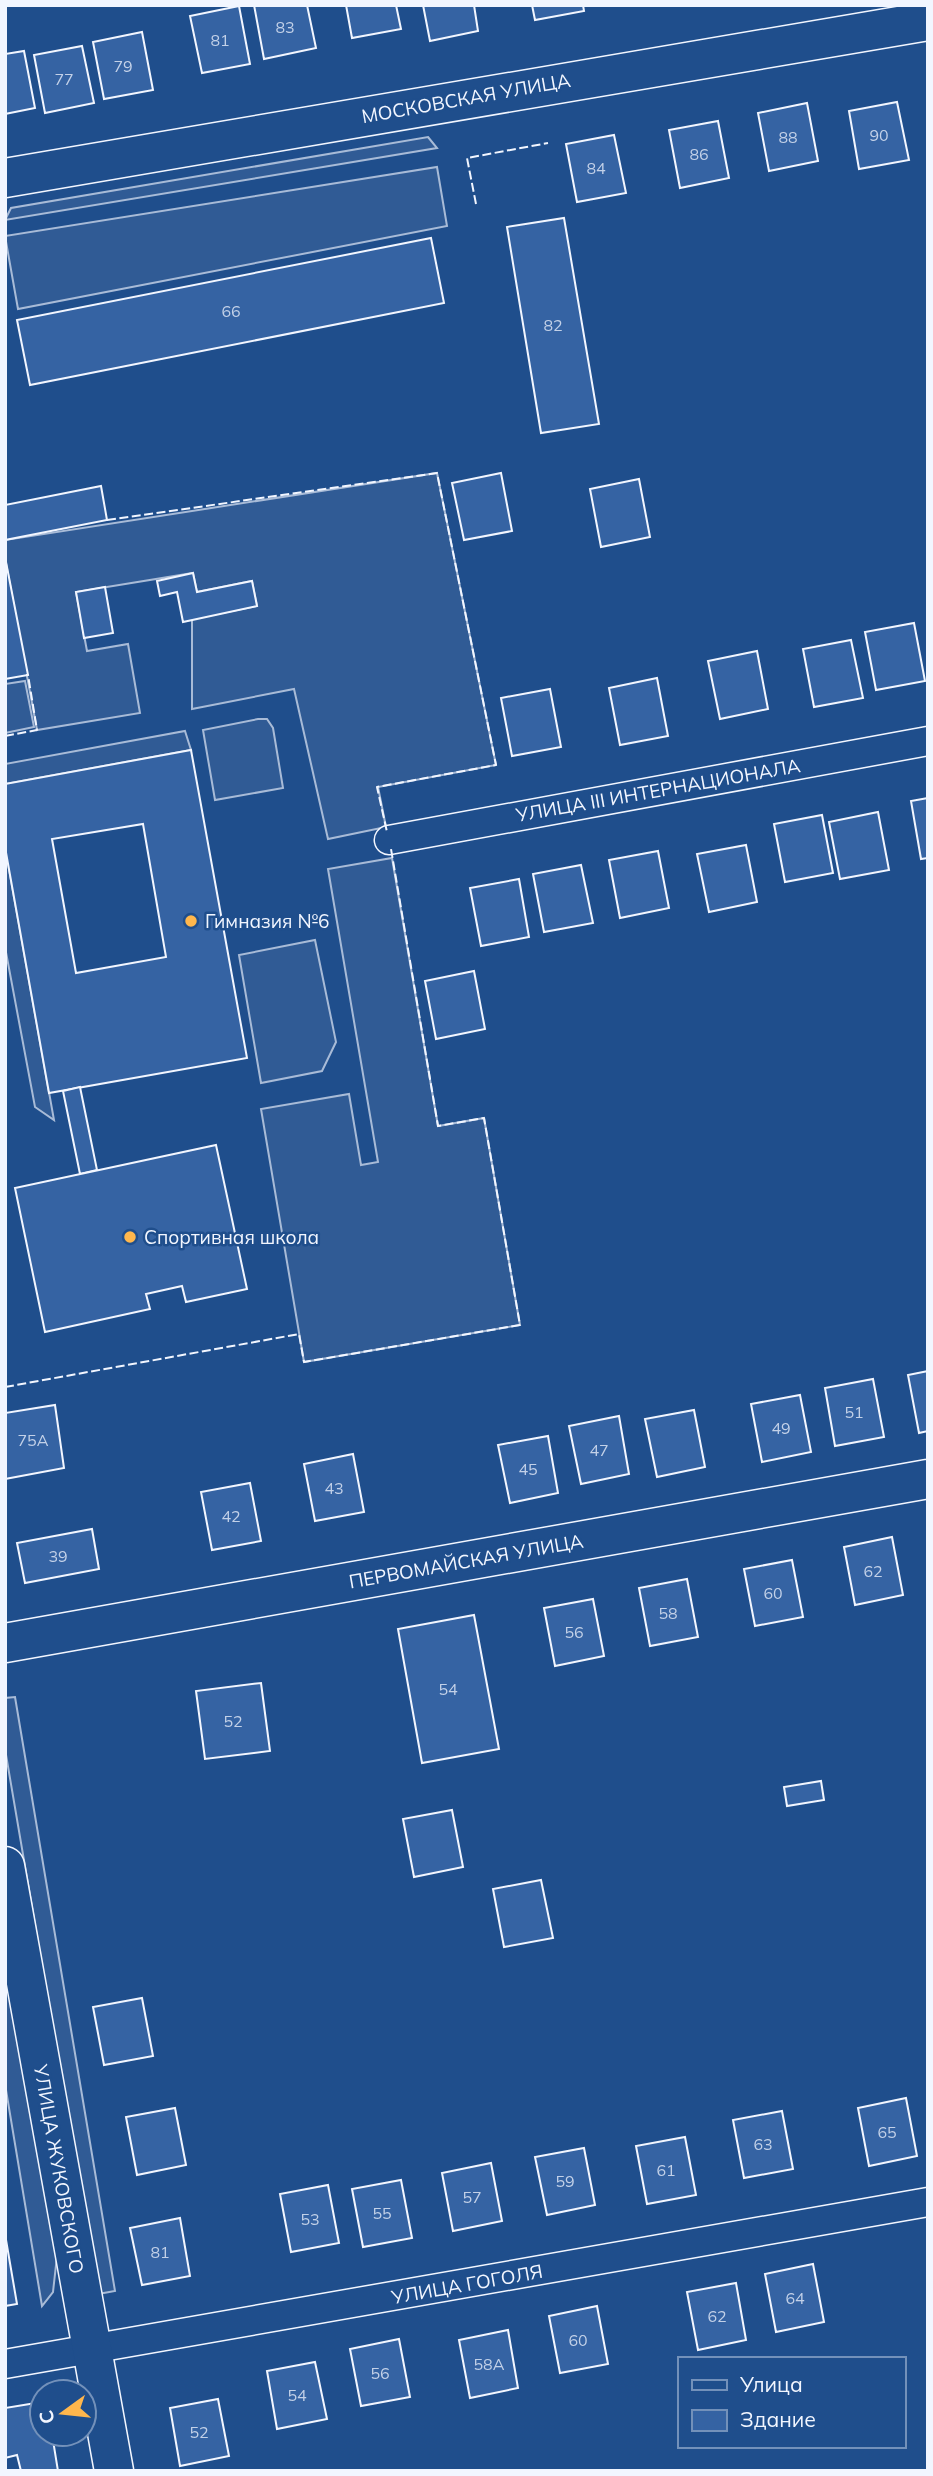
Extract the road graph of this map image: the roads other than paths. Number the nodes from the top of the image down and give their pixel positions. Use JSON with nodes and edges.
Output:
{"nodes":[{"id":1,"x":928,"y":21,"type":"edge"},
{"id":2,"x":5,"y":178,"type":"edge"},
{"id":3,"x":928,"y":741,"type":"edge"},
{"id":4,"x":389,"y":840,"type":"dead end"},
{"id":5,"x":928,"y":1479,"type":"edge"},
{"id":6,"x":5,"y":1643,"type":"edge"},
{"id":7,"x":5,"y":1866,"type":"edge"},
{"id":8,"x":928,"y":2202,"type":"edge"},
{"id":9,"x":91,"y":2350,"type":"junction"},
{"id":10,"x":5,"y":2364,"type":"edge"},
{"id":11,"x":114,"y":2471,"type":"edge"}],
"edges":[{"from":1,"to":2,"type":"street","name":"МОСКОВСКАЯ УЛИЦА"},
{"from":3,"to":4,"type":"street","name":"УЛИЦА III ИНТЕРНАЦИОНАЛА"},
{"from":5,"to":6,"type":"street","name":"ПЕРВОМАЙСКАЯ УЛИЦА"},
{"from":7,"to":9,"type":"street","name":"УЛИЦА ЖУКОВСКОГО"},
{"from":8,"to":9,"type":"street","name":"УЛИЦА ГОГОЛЯ"},
{"from":9,"to":10,"type":"street","name":"УЛИЦА ГОГОЛЯ"},
{"from":9,"to":11,"type":"street","name":"УЛИЦА ЖУКОВСКОГО"}]}
